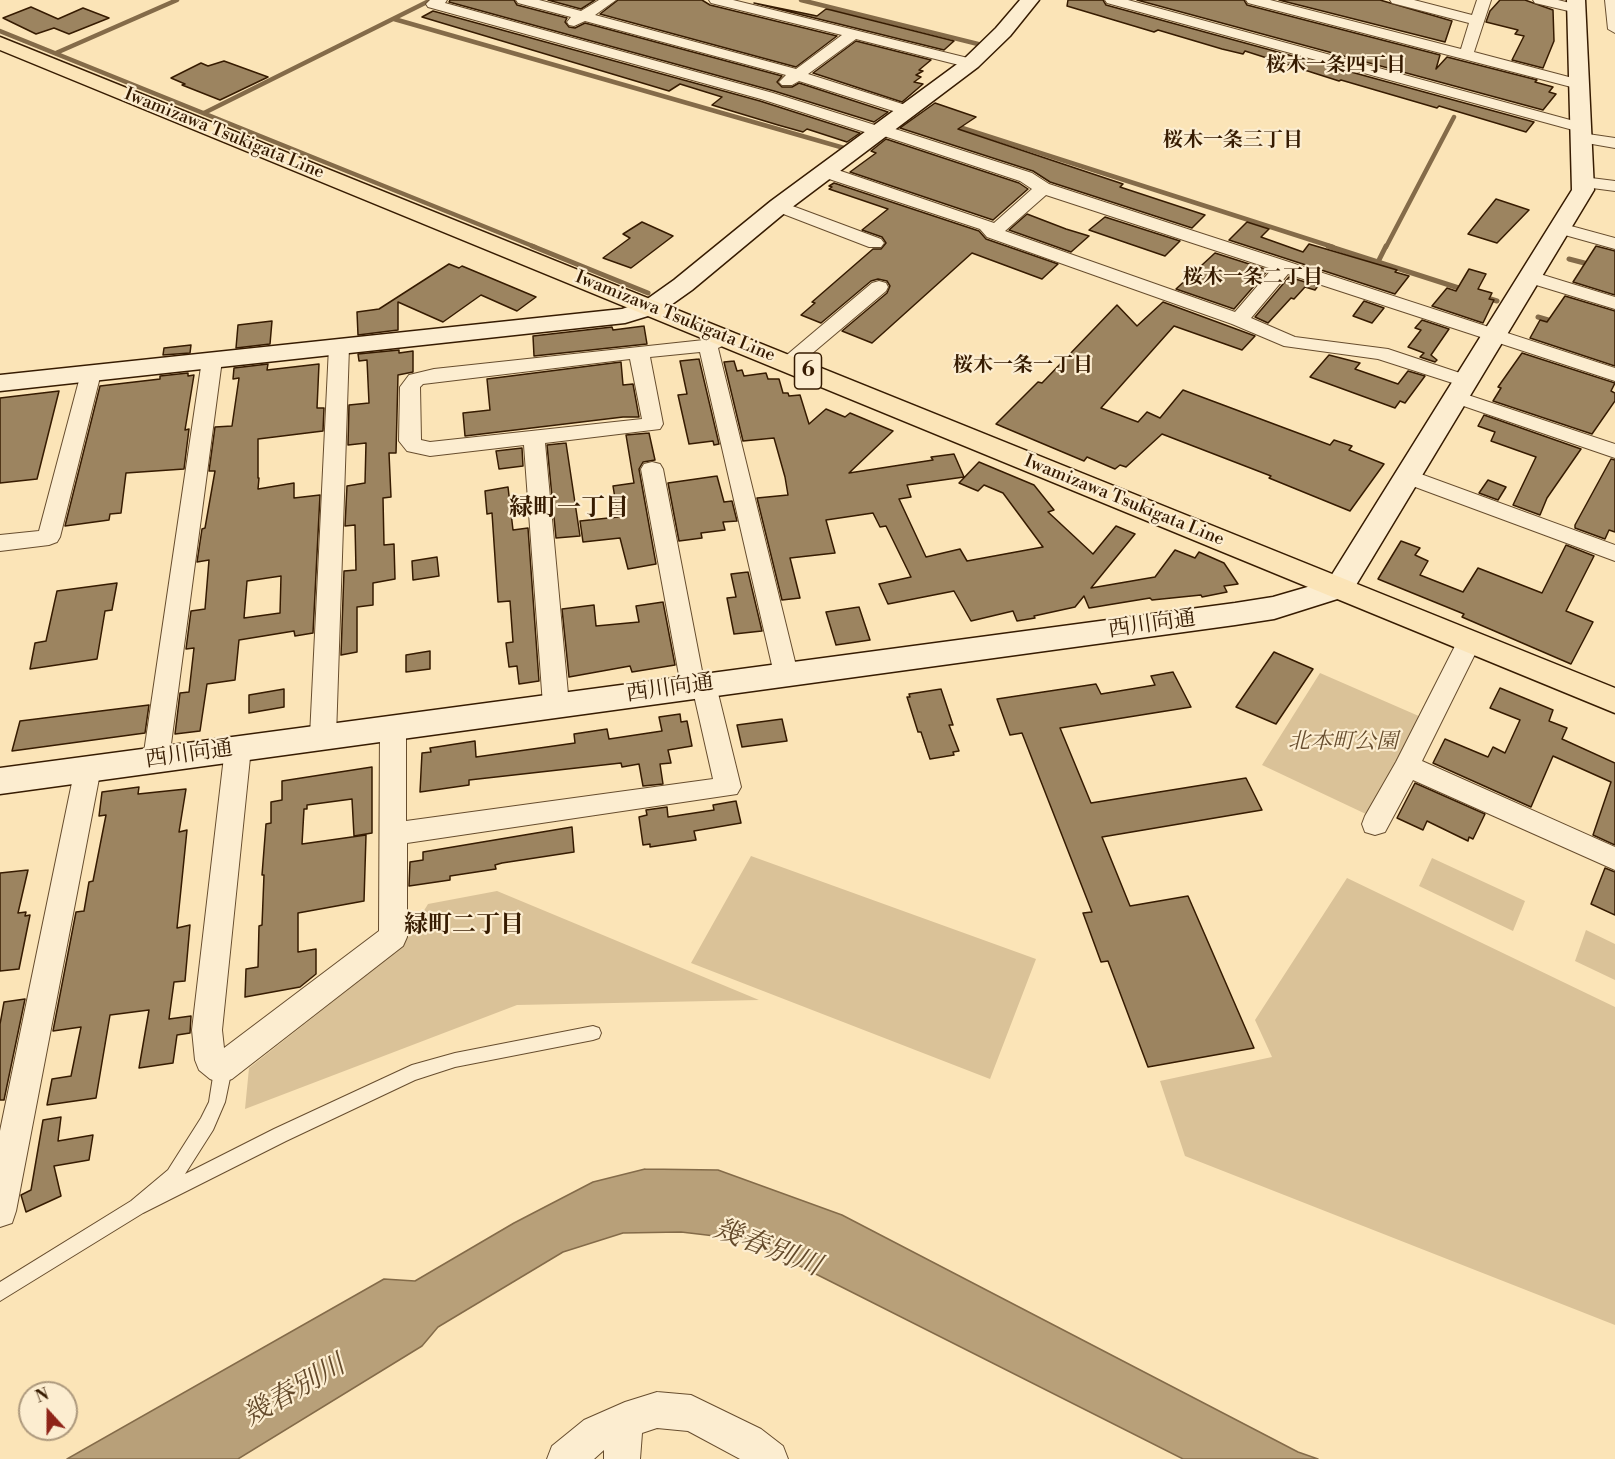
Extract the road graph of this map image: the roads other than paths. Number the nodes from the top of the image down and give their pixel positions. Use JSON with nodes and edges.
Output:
{"nodes":[{"id":1,"x":440,"y":0,"type":"edge"},
{"id":2,"x":523,"y":0,"type":"edge"},
{"id":3,"x":609,"y":0,"type":"edge"},
{"id":4,"x":716,"y":0,"type":"edge"},
{"id":5,"x":1030,"y":0,"type":"edge"},
{"id":6,"x":1112,"y":0,"type":"edge"},
{"id":7,"x":1258,"y":0,"type":"edge"},
{"id":8,"x":1397,"y":0,"type":"edge"},
{"id":9,"x":1484,"y":0,"type":"edge"},
{"id":10,"x":1540,"y":0,"type":"edge"},
{"id":11,"x":1612,"y":0,"type":"edge"},
{"id":12,"x":1576,"y":4,"type":"edge"},
{"id":13,"x":583,"y":16,"type":"junction"},
{"id":14,"x":868,"y":19,"type":"dead end"},
{"id":15,"x":1479,"y":21,"type":"junction"},
{"id":16,"x":1615,"y":22,"type":"edge"},
{"id":17,"x":1225,"y":32,"type":"junction"},
{"id":18,"x":850,"y":34,"type":"junction"},
{"id":19,"x":551,"y":36,"type":"junction"},
{"id":20,"x":1212,"y":42,"type":"dead end"},
{"id":21,"x":0,"y":43,"type":"edge"},
{"id":22,"x":1466,"y":55,"type":"junction"},
{"id":23,"x":971,"y":63,"type":"junction"},
{"id":24,"x":797,"y":75,"type":"junction"},
{"id":25,"x":1579,"y":84,"type":"junction"},
{"id":26,"x":767,"y":96,"type":"junction"},
{"id":27,"x":909,"y":111,"type":"junction"},
{"id":28,"x":882,"y":131,"type":"junction"},
{"id":29,"x":1580,"y":133,"type":"junction"},
{"id":30,"x":1615,"y":143,"type":"edge"},
{"id":31,"x":826,"y":172,"type":"junction"},
{"id":32,"x":1583,"y":182,"type":"junction"},
{"id":33,"x":1615,"y":186,"type":"edge"},
{"id":34,"x":1043,"y":188,"type":"junction"},
{"id":35,"x":779,"y":206,"type":"junction"},
{"id":36,"x":1560,"y":228,"type":"junction"},
{"id":37,"x":993,"y":232,"type":"junction"},
{"id":38,"x":875,"y":243,"type":"dead end"},
{"id":39,"x":1615,"y":244,"type":"edge"},
{"id":40,"x":1283,"y":268,"type":"junction"},
{"id":41,"x":1530,"y":277,"type":"junction"},
{"id":42,"x":879,"y":287,"type":"dead end"},
{"id":43,"x":1615,"y":303,"type":"edge"},
{"id":44,"x":652,"y":307,"type":"junction"},
{"id":45,"x":1239,"y":320,"type":"junction"},
{"id":46,"x":1494,"y":336,"type":"junction"},
{"id":47,"x":717,"y":341,"type":"junction"},
{"id":48,"x":339,"y":347,"type":"junction"},
{"id":49,"x":639,"y":353,"type":"junction"},
{"id":50,"x":212,"y":360,"type":"junction"},
{"id":51,"x":789,"y":363,"type":"junction"},
{"id":52,"x":91,"y":373,"type":"junction"},
{"id":53,"x":1615,"y":375,"type":"edge"},
{"id":54,"x":0,"y":383,"type":"edge"},
{"id":55,"x":1460,"y":389,"type":"junction"},
{"id":56,"x":534,"y":438,"type":"junction"},
{"id":57,"x":1615,"y":451,"type":"edge"},
{"id":58,"x":652,"y":469,"type":"dead end"},
{"id":59,"x":1407,"y":476,"type":"junction"},
{"id":60,"x":0,"y":543,"type":"edge"},
{"id":61,"x":1615,"y":553,"type":"edge"},
{"id":62,"x":1339,"y":588,"type":"junction"},
{"id":63,"x":1469,"y":642,"type":"junction"},
{"id":64,"x":786,"y":674,"type":"junction"},
{"id":65,"x":698,"y":685,"type":"junction"},
{"id":66,"x":1615,"y":701,"type":"edge"},
{"id":67,"x":556,"y":705,"type":"junction"},
{"id":68,"x":393,"y":727,"type":"junction"},
{"id":69,"x":323,"y":736,"type":"junction"},
{"id":70,"x":238,"y":748,"type":"junction"},
{"id":71,"x":156,"y":759,"type":"junction"},
{"id":72,"x":1407,"y":766,"type":"junction"},
{"id":73,"x":88,"y":768,"type":"junction"},
{"id":74,"x":0,"y":780,"type":"edge"},
{"id":75,"x":1375,"y":824,"type":"dead end"},
{"id":76,"x":394,"y":834,"type":"junction"},
{"id":77,"x":1615,"y":859,"type":"edge"},
{"id":78,"x":593,"y":1033,"type":"dead end"},
{"id":79,"x":221,"y":1069,"type":"junction"},
{"id":80,"x":137,"y":1207,"type":"junction"},
{"id":81,"x":0,"y":1211,"type":"edge"},
{"id":82,"x":0,"y":1292,"type":"edge"},
{"id":83,"x":625,"y":1420,"type":"junction"},
{"id":84,"x":566,"y":1459,"type":"edge"},
{"id":85,"x":622,"y":1459,"type":"edge"},
{"id":86,"x":770,"y":1459,"type":"edge"}],
"edges":[{"from":1,"to":19,"type":"street"},
{"from":2,"to":13,"type":"street"},
{"from":3,"to":13,"type":"street"},
{"from":4,"to":18,"type":"street"},
{"from":5,"to":23,"type":"street"},
{"from":6,"to":17,"type":"street"},
{"from":7,"to":17,"type":"street"},
{"from":7,"to":22,"type":"street"},
{"from":8,"to":15,"type":"street"},
{"from":9,"to":15,"type":"street"},
{"from":10,"to":12,"type":"street"},
{"from":11,"to":16,"type":"street"},
{"from":12,"to":25,"type":"street"},
{"from":13,"to":19,"type":"street"},
{"from":13,"to":24,"type":"street"},
{"from":14,"to":18,"type":"street"},
{"from":15,"to":22,"type":"street"},
{"from":17,"to":20,"type":"street"},
{"from":17,"to":29,"type":"street"},
{"from":18,"to":23,"type":"street"},
{"from":18,"to":24,"type":"street"},
{"from":19,"to":26,"type":"street"},
{"from":21,"to":44,"type":"main road","name":"Iwamizawa Tsukigata Line","number":"6"},
{"from":22,"to":25,"type":"street"},
{"from":23,"to":27,"type":"street"},
{"from":24,"to":26,"type":"street"},
{"from":24,"to":27,"type":"street"},
{"from":25,"to":29,"type":"street"},
{"from":26,"to":28,"type":"street"},
{"from":27,"to":28,"type":"street"},
{"from":28,"to":31,"type":"street"},
{"from":28,"to":34,"type":"street"},
{"from":29,"to":30,"type":"street"},
{"from":29,"to":32,"type":"street"},
{"from":31,"to":35,"type":"street"},
{"from":31,"to":37,"type":"street"},
{"from":32,"to":33,"type":"street"},
{"from":32,"to":36,"type":"street"},
{"from":34,"to":37,"type":"street"},
{"from":34,"to":40,"type":"street"},
{"from":35,"to":38,"type":"street"},
{"from":35,"to":44,"type":"street"},
{"from":36,"to":39,"type":"street"},
{"from":36,"to":41,"type":"street"},
{"from":37,"to":45,"type":"street"},
{"from":40,"to":45,"type":"street"},
{"from":40,"to":46,"type":"street"},
{"from":41,"to":43,"type":"street"},
{"from":41,"to":46,"type":"street"},
{"from":42,"to":51,"type":"street"},
{"from":44,"to":47,"type":"main road","name":"Iwamizawa Tsukigata Line","number":"6"},
{"from":44,"to":48,"type":"street"},
{"from":45,"to":55,"type":"street"},
{"from":46,"to":53,"type":"street"},
{"from":46,"to":55,"type":"street"},
{"from":47,"to":49,"type":"street"},
{"from":47,"to":51,"type":"main road","name":"Iwamizawa Tsukigata Line","number":"6"},
{"from":47,"to":64,"type":"street"},
{"from":48,"to":50,"type":"street"},
{"from":48,"to":69,"type":"street"},
{"from":49,"to":56,"type":"street"},
{"from":49,"to":56,"type":"street"},
{"from":50,"to":52,"type":"street"},
{"from":50,"to":71,"type":"street"},
{"from":51,"to":62,"type":"main road","name":"Iwamizawa Tsukigata Line","number":"6"},
{"from":52,"to":54,"type":"street"},
{"from":52,"to":60,"type":"street"},
{"from":55,"to":57,"type":"street"},
{"from":55,"to":59,"type":"street"},
{"from":56,"to":67,"type":"street"},
{"from":58,"to":65,"type":"street"},
{"from":59,"to":61,"type":"street"},
{"from":59,"to":62,"type":"street"},
{"from":62,"to":63,"type":"main road","name":"Iwamizawa Tsukigata Line","number":"6"},
{"from":62,"to":64,"type":"street","name":"西川向通"},
{"from":63,"to":66,"type":"main road","name":"Iwamizawa Tsukigata Line","number":"6"},
{"from":63,"to":72,"type":"street"},
{"from":64,"to":65,"type":"street","name":"西川向通"},
{"from":65,"to":67,"type":"street","name":"西川向通"},
{"from":65,"to":76,"type":"street"},
{"from":67,"to":68,"type":"street","name":"西川向通"},
{"from":68,"to":69,"type":"street","name":"西川向通"},
{"from":68,"to":76,"type":"street"},
{"from":69,"to":70,"type":"street","name":"西川向通"},
{"from":70,"to":71,"type":"street","name":"西川向通"},
{"from":70,"to":79,"type":"street"},
{"from":71,"to":73,"type":"street","name":"西川向通"},
{"from":72,"to":75,"type":"street"},
{"from":72,"to":77,"type":"street"},
{"from":73,"to":74,"type":"street","name":"西川向通"},
{"from":73,"to":81,"type":"street"},
{"from":76,"to":79,"type":"street"},
{"from":78,"to":80,"type":"lane"},
{"from":79,"to":80,"type":"lane"},
{"from":80,"to":82,"type":"lane"},
{"from":83,"to":84,"type":"street"},
{"from":83,"to":85,"type":"street"},
{"from":83,"to":86,"type":"street"}]}
